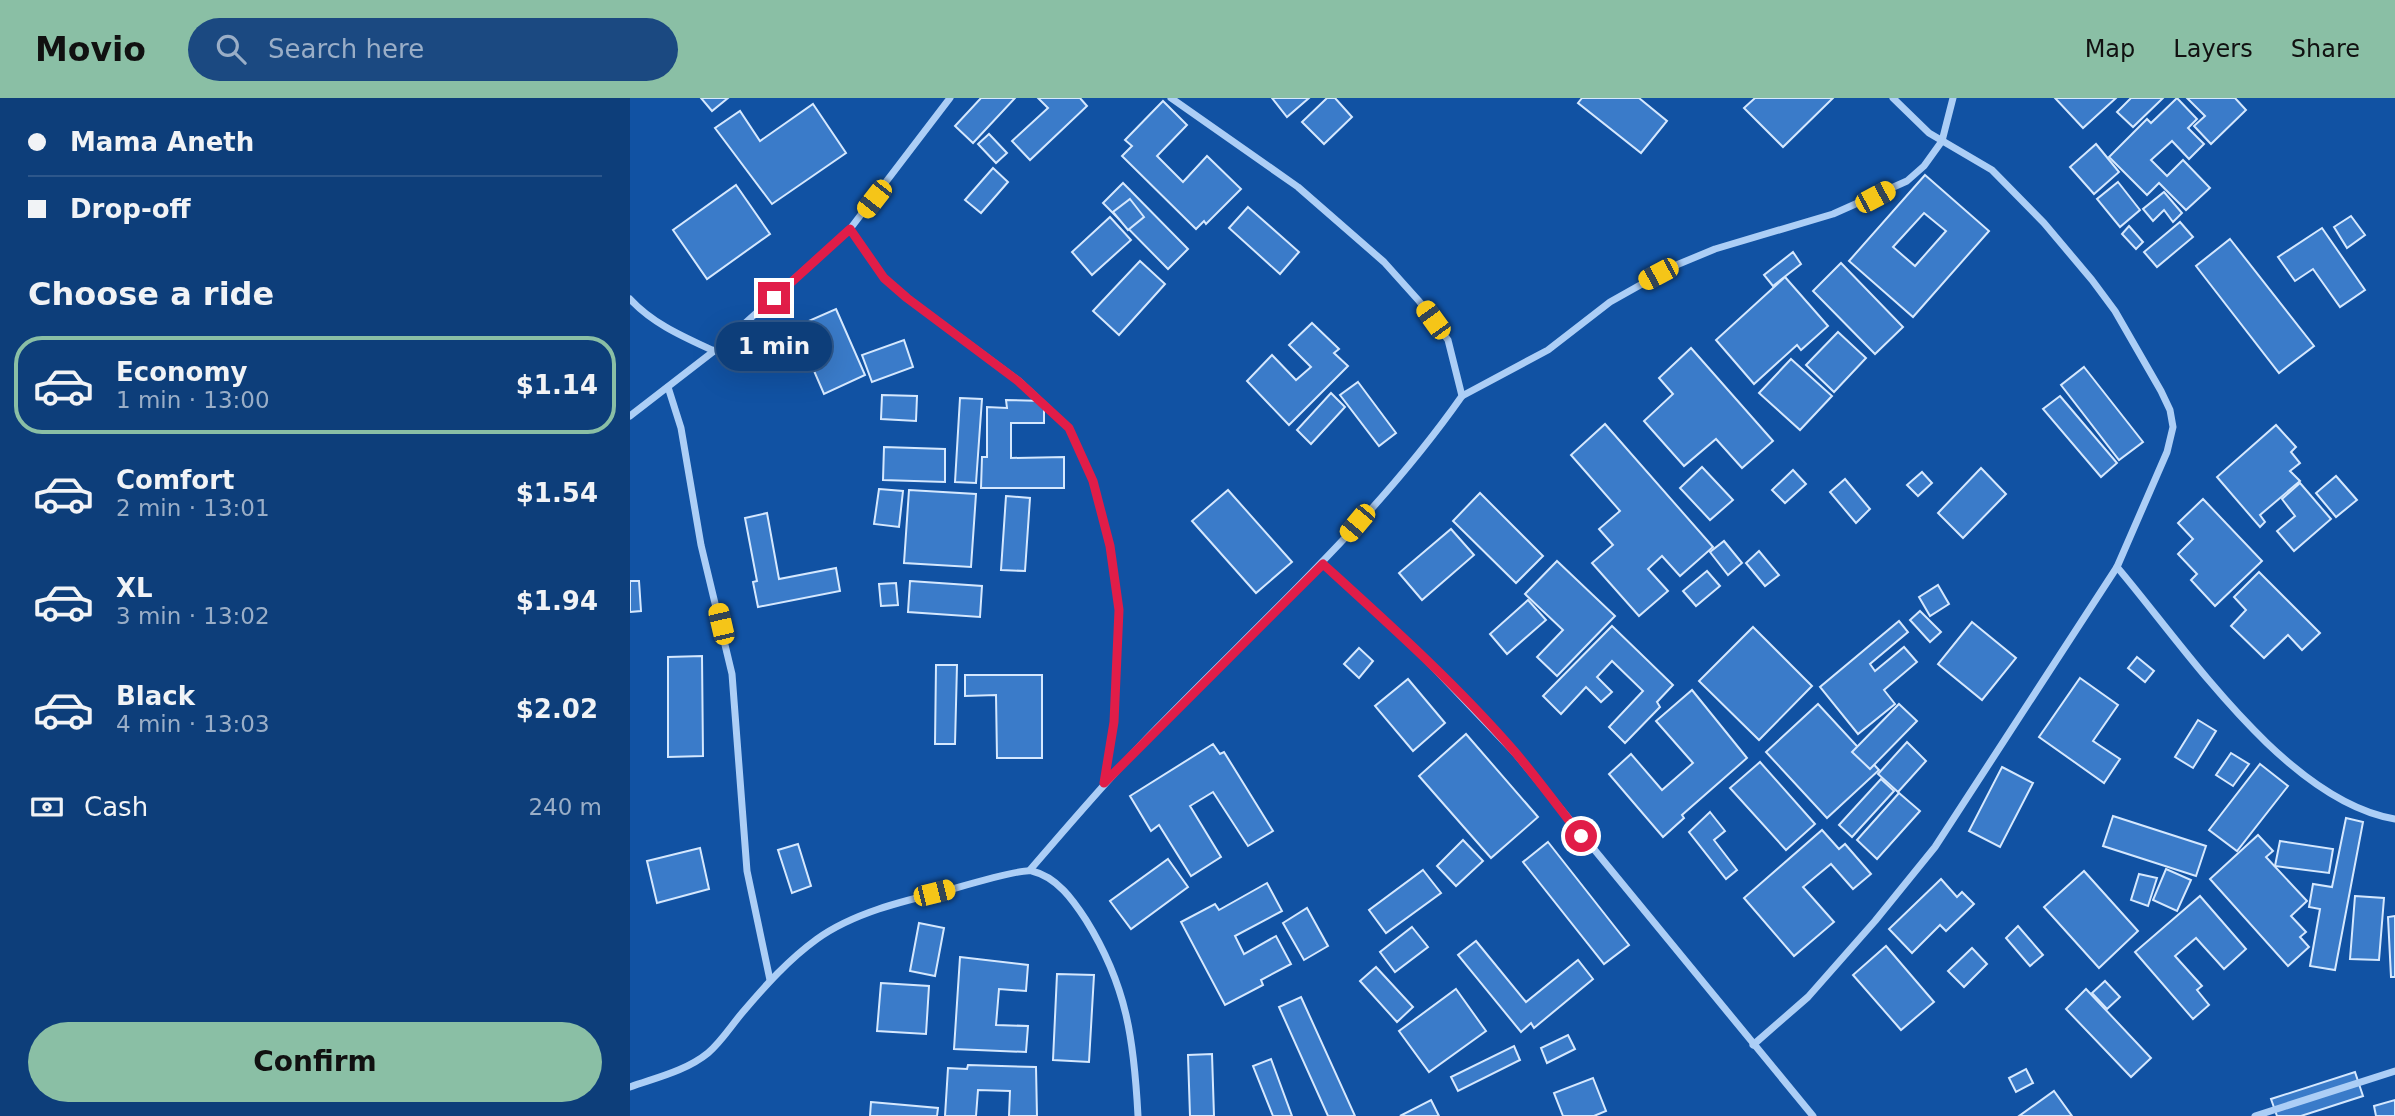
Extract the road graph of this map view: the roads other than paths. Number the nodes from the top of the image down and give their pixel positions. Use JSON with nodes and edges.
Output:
{"nodes":[{"id":1,"x":950,"y":98,"type":"edge"},
{"id":2,"x":1171,"y":98,"type":"edge"},
{"id":3,"x":1893,"y":98,"type":"edge"},
{"id":4,"x":1953,"y":98,"type":"edge"},
{"id":5,"x":1942,"y":141,"type":"junction"},
{"id":6,"x":850,"y":229,"type":"junction"},
{"id":7,"x":630,"y":299,"type":"edge"},
{"id":8,"x":714,"y":351,"type":"junction"},
{"id":9,"x":668,"y":387,"type":"junction"},
{"id":10,"x":1462,"y":397,"type":"junction"},
{"id":11,"x":630,"y":416,"type":"edge"},
{"id":12,"x":1323,"y":564,"type":"junction"},
{"id":13,"x":2117,"y":567,"type":"junction"},
{"id":14,"x":1104,"y":783,"type":"junction"},
{"id":15,"x":2395,"y":819,"type":"edge"},
{"id":16,"x":1030,"y":870,"type":"junction"},
{"id":17,"x":770,"y":980,"type":"junction"},
{"id":18,"x":1753,"y":1045,"type":"junction"},
{"id":19,"x":2395,"y":1070,"type":"edge"},
{"id":20,"x":630,"y":1087,"type":"edge"},
{"id":21,"x":1138,"y":1116,"type":"edge"},
{"id":22,"x":1814,"y":1116,"type":"edge"},
{"id":23,"x":2255,"y":1116,"type":"edge"}],
"edges":[{"from":1,"to":6,"type":"street"},
{"from":2,"to":10,"type":"street"},
{"from":3,"to":5,"type":"street"},
{"from":4,"to":5,"type":"street"},
{"from":5,"to":10,"type":"street"},
{"from":5,"to":13,"type":"street"},
{"from":6,"to":8,"type":"street"},
{"from":6,"to":14,"type":"street"},
{"from":7,"to":8,"type":"street"},
{"from":8,"to":9,"type":"street"},
{"from":9,"to":11,"type":"street"},
{"from":9,"to":17,"type":"street"},
{"from":10,"to":12,"type":"street"},
{"from":12,"to":14,"type":"street"},
{"from":12,"to":18,"type":"street"},
{"from":13,"to":15,"type":"street"},
{"from":13,"to":18,"type":"street"},
{"from":14,"to":16,"type":"street"},
{"from":16,"to":17,"type":"street"},
{"from":16,"to":21,"type":"street"},
{"from":17,"to":20,"type":"street"},
{"from":18,"to":22,"type":"street"},
{"from":19,"to":23,"type":"street"}]}
